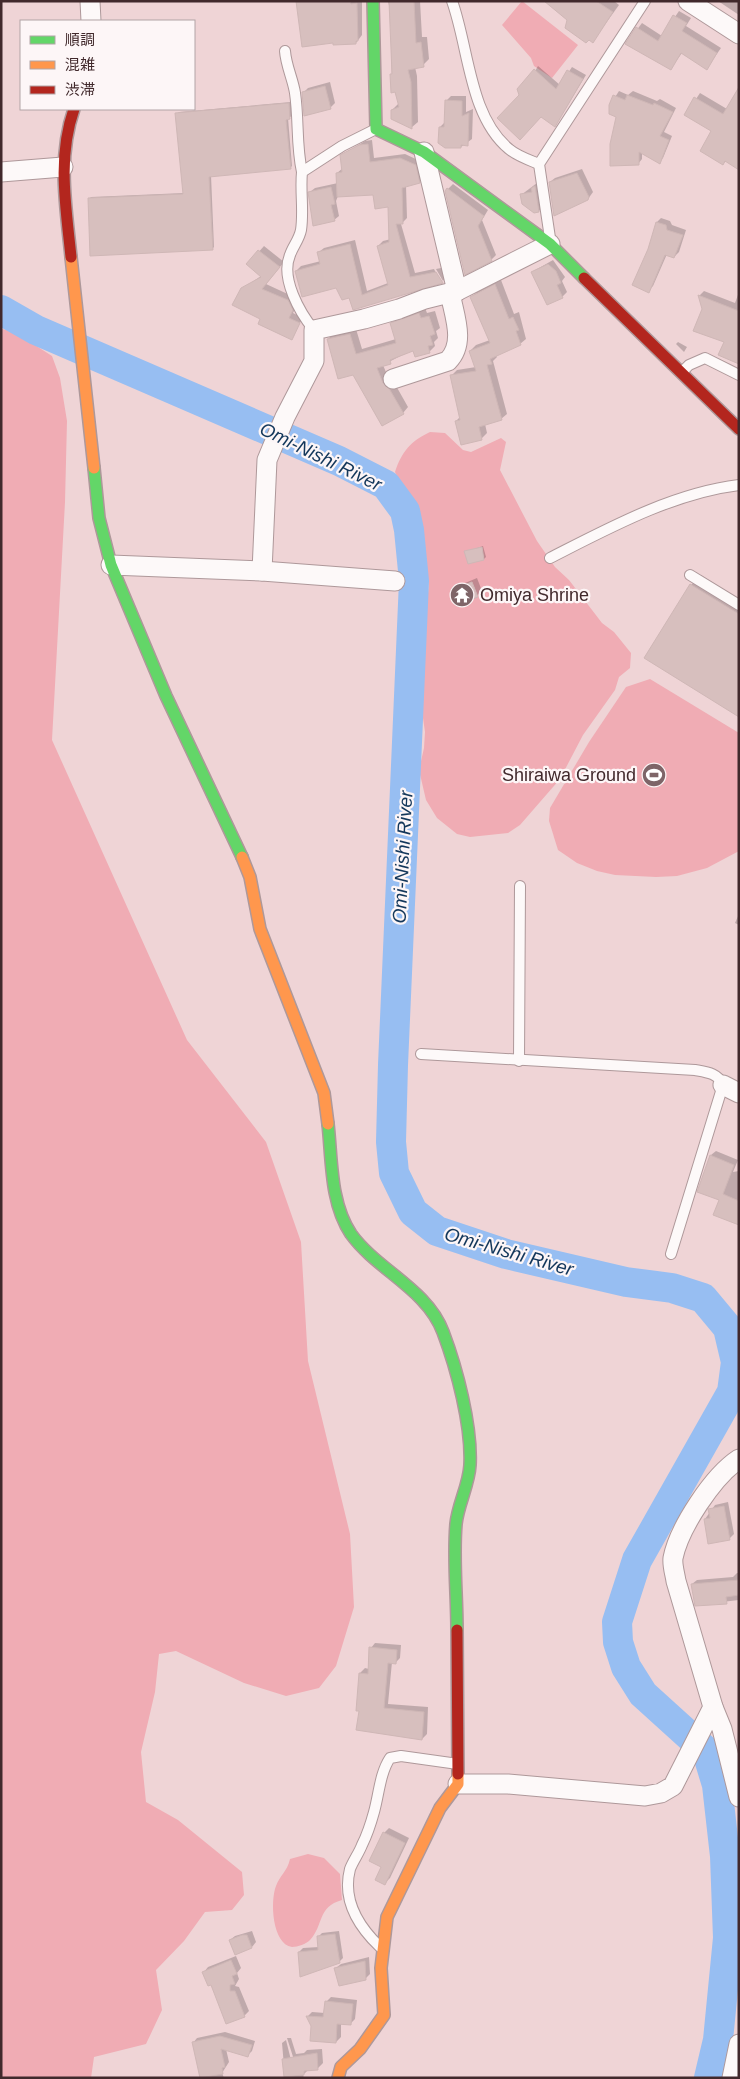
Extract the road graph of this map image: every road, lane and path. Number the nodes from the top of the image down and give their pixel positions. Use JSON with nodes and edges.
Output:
{"nodes":[{"id":1,"x":90,"y":1,"type":"edge"},
{"id":2,"x":373,"y":1,"type":"edge"},
{"id":3,"x":452,"y":1,"type":"edge"},
{"id":4,"x":645,"y":1,"type":"edge"},
{"id":5,"x":688,"y":1,"type":"edge"},
{"id":6,"x":90,"y":20,"type":"edge"},
{"id":7,"x":739,"y":34,"type":"edge"},
{"id":8,"x":285,"y":51,"type":"dead end"},
{"id":9,"x":74,"y":110,"type":"edge"},
{"id":10,"x":376,"y":129,"type":"junction"},
{"id":11,"x":424,"y":152,"type":"junction"},
{"id":12,"x":539,"y":164,"type":"junction"},
{"id":13,"x":63,"y":167,"type":"junction"},
{"id":14,"x":1,"y":172,"type":"edge"},
{"id":15,"x":302,"y":172,"type":"junction"},
{"id":16,"x":550,"y":244,"type":"junction"},
{"id":17,"x":454,"y":292,"type":"junction"},
{"id":18,"x":314,"y":330,"type":"junction"},
{"id":19,"x":681,"y":373,"type":"junction"},
{"id":20,"x":739,"y":374,"type":"edge"},
{"id":21,"x":393,"y":379,"type":"dead end"},
{"id":22,"x":739,"y":429,"type":"edge"},
{"id":23,"x":739,"y":485,"type":"edge"},
{"id":24,"x":550,"y":558,"type":"dead end"},
{"id":25,"x":111,"y":565,"type":"junction"},
{"id":26,"x":262,"y":571,"type":"junction"},
{"id":27,"x":690,"y":575,"type":"dead end"},
{"id":28,"x":395,"y":581,"type":"dead end"},
{"id":29,"x":739,"y":605,"type":"edge"},
{"id":30,"x":520,"y":886,"type":"dead end"},
{"id":31,"x":421,"y":1054,"type":"dead end"},
{"id":32,"x":519,"y":1061,"type":"junction"},
{"id":33,"x":731,"y":1089,"type":"edge"},
{"id":34,"x":671,"y":1254,"type":"dead end"},
{"id":35,"x":739,"y":1459,"type":"edge"},
{"id":36,"x":711,"y":1711,"type":"junction"},
{"id":37,"x":458,"y":1764,"type":"junction"},
{"id":38,"x":458,"y":1784,"type":"junction"},
{"id":39,"x":739,"y":1797,"type":"edge"},
{"id":40,"x":382,"y":1949,"type":"junction"},
{"id":41,"x":739,"y":2044,"type":"edge"},
{"id":42,"x":338,"y":2078,"type":"edge"},
{"id":43,"x":732,"y":2078,"type":"edge"}],
"edges":[{"from":1,"to":6,"type":"street"},
{"from":2,"to":10,"type":"street"},
{"from":3,"to":12,"type":"lane"},
{"from":4,"to":12,"type":"lane"},
{"from":5,"to":7,"type":"street"},
{"from":8,"to":15,"type":"lane"},
{"from":9,"to":13,"type":"street"},
{"from":10,"to":11,"type":"street"},
{"from":10,"to":15,"type":"lane"},
{"from":11,"to":16,"type":"street"},
{"from":11,"to":17,"type":"street"},
{"from":12,"to":16,"type":"lane"},
{"from":13,"to":14,"type":"street"},
{"from":13,"to":25,"type":"street"},
{"from":15,"to":18,"type":"lane"},
{"from":16,"to":17,"type":"street"},
{"from":16,"to":19,"type":"street"},
{"from":17,"to":18,"type":"street"},
{"from":17,"to":21,"type":"street"},
{"from":18,"to":26,"type":"street"},
{"from":19,"to":20,"type":"lane"},
{"from":19,"to":22,"type":"street"},
{"from":23,"to":24,"type":"lane"},
{"from":25,"to":26,"type":"street"},
{"from":25,"to":37,"type":"street"},
{"from":26,"to":28,"type":"street"},
{"from":27,"to":29,"type":"lane"},
{"from":30,"to":32,"type":"lane"},
{"from":31,"to":32,"type":"lane"},
{"from":32,"to":33,"type":"lane"},
{"from":33,"to":34,"type":"lane"},
{"from":35,"to":36,"type":"street"},
{"from":36,"to":38,"type":"street"},
{"from":36,"to":39,"type":"street"},
{"from":37,"to":38,"type":"street"},
{"from":37,"to":40,"type":"lane"},
{"from":38,"to":40,"type":"street"},
{"from":40,"to":42,"type":"street"},
{"from":41,"to":43,"type":"street"}]}
